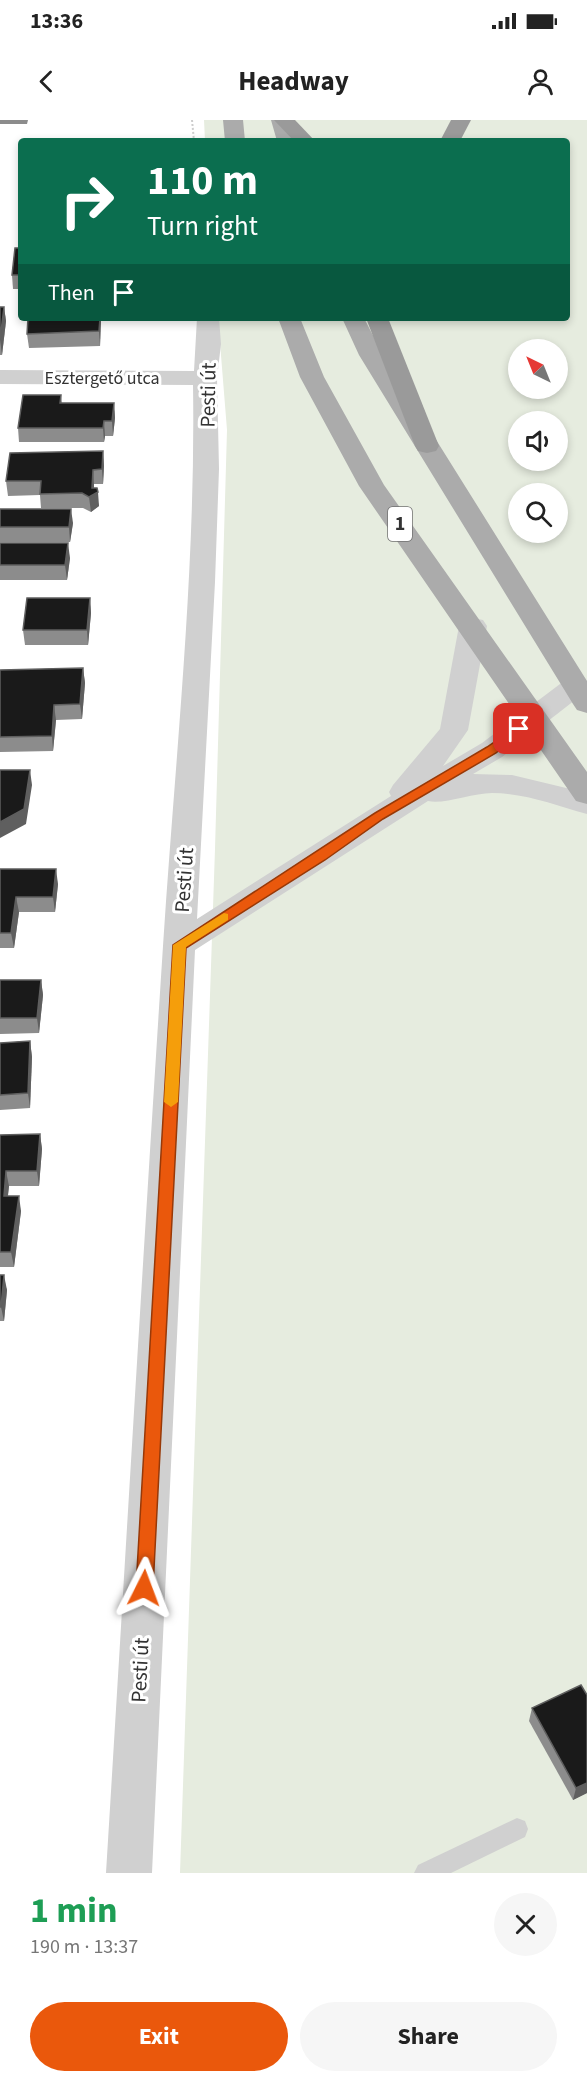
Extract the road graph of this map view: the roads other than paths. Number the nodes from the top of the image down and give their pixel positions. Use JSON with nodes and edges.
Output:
{"nodes":[{"id":1,"x":233,"y":120,"type":"edge"},
{"id":2,"x":282,"y":120,"type":"edge"},
{"id":3,"x":235,"y":138,"type":"edge"},
{"id":4,"x":286,"y":138,"type":"edge"},
{"id":5,"x":302,"y":138,"type":"edge"},
{"id":6,"x":208,"y":321,"type":"edge"},
{"id":7,"x":290,"y":321,"type":"edge"},
{"id":8,"x":354,"y":321,"type":"edge"},
{"id":9,"x":378,"y":321,"type":"edge"},
{"id":10,"x":0,"y":377,"type":"edge"},
{"id":11,"x":204,"y":378,"type":"junction"},
{"id":12,"x":427,"y":446,"type":"junction"},
{"id":13,"x":473,"y":626,"type":"junction"},
{"id":14,"x":583,"y":690,"type":"edge"},
{"id":15,"x":533,"y":718,"type":"junction"},
{"id":16,"x":587,"y":794,"type":"edge"},
{"id":17,"x":587,"y":804,"type":"edge"},
{"id":18,"x":379,"y":816,"type":"junction"},
{"id":19,"x":179,"y":945,"type":"junction"},
{"id":20,"x":517,"y":1829,"type":"dead end"},
{"id":21,"x":129,"y":1873,"type":"edge"},
{"id":22,"x":426,"y":1873,"type":"edge"}],
"edges":[{"from":1,"to":3,"type":"main road"},
{"from":2,"to":4,"type":"main road"},
{"from":2,"to":5,"type":"highway"},
{"from":6,"to":11,"type":"street","name":"Pesti út"},
{"from":7,"to":13,"type":"main road","number":"1"},
{"from":8,"to":12,"type":"main road"},
{"from":9,"to":12,"type":"highway"},
{"from":10,"to":11,"type":"street","name":"Esztergető utca"},
{"from":11,"to":19,"type":"street","name":"Pesti út"},
{"from":12,"to":14,"type":"main road"},
{"from":13,"to":15,"type":"main road","number":"1"},
{"from":13,"to":18,"type":"street"},
{"from":14,"to":15,"type":"street"},
{"from":15,"to":16,"type":"main road","number":"1"},
{"from":15,"to":18,"type":"street"},
{"from":17,"to":18,"type":"street"},
{"from":18,"to":19,"type":"street"},
{"from":19,"to":21,"type":"street","name":"Pesti út"},
{"from":20,"to":22,"type":"lane"}]}
